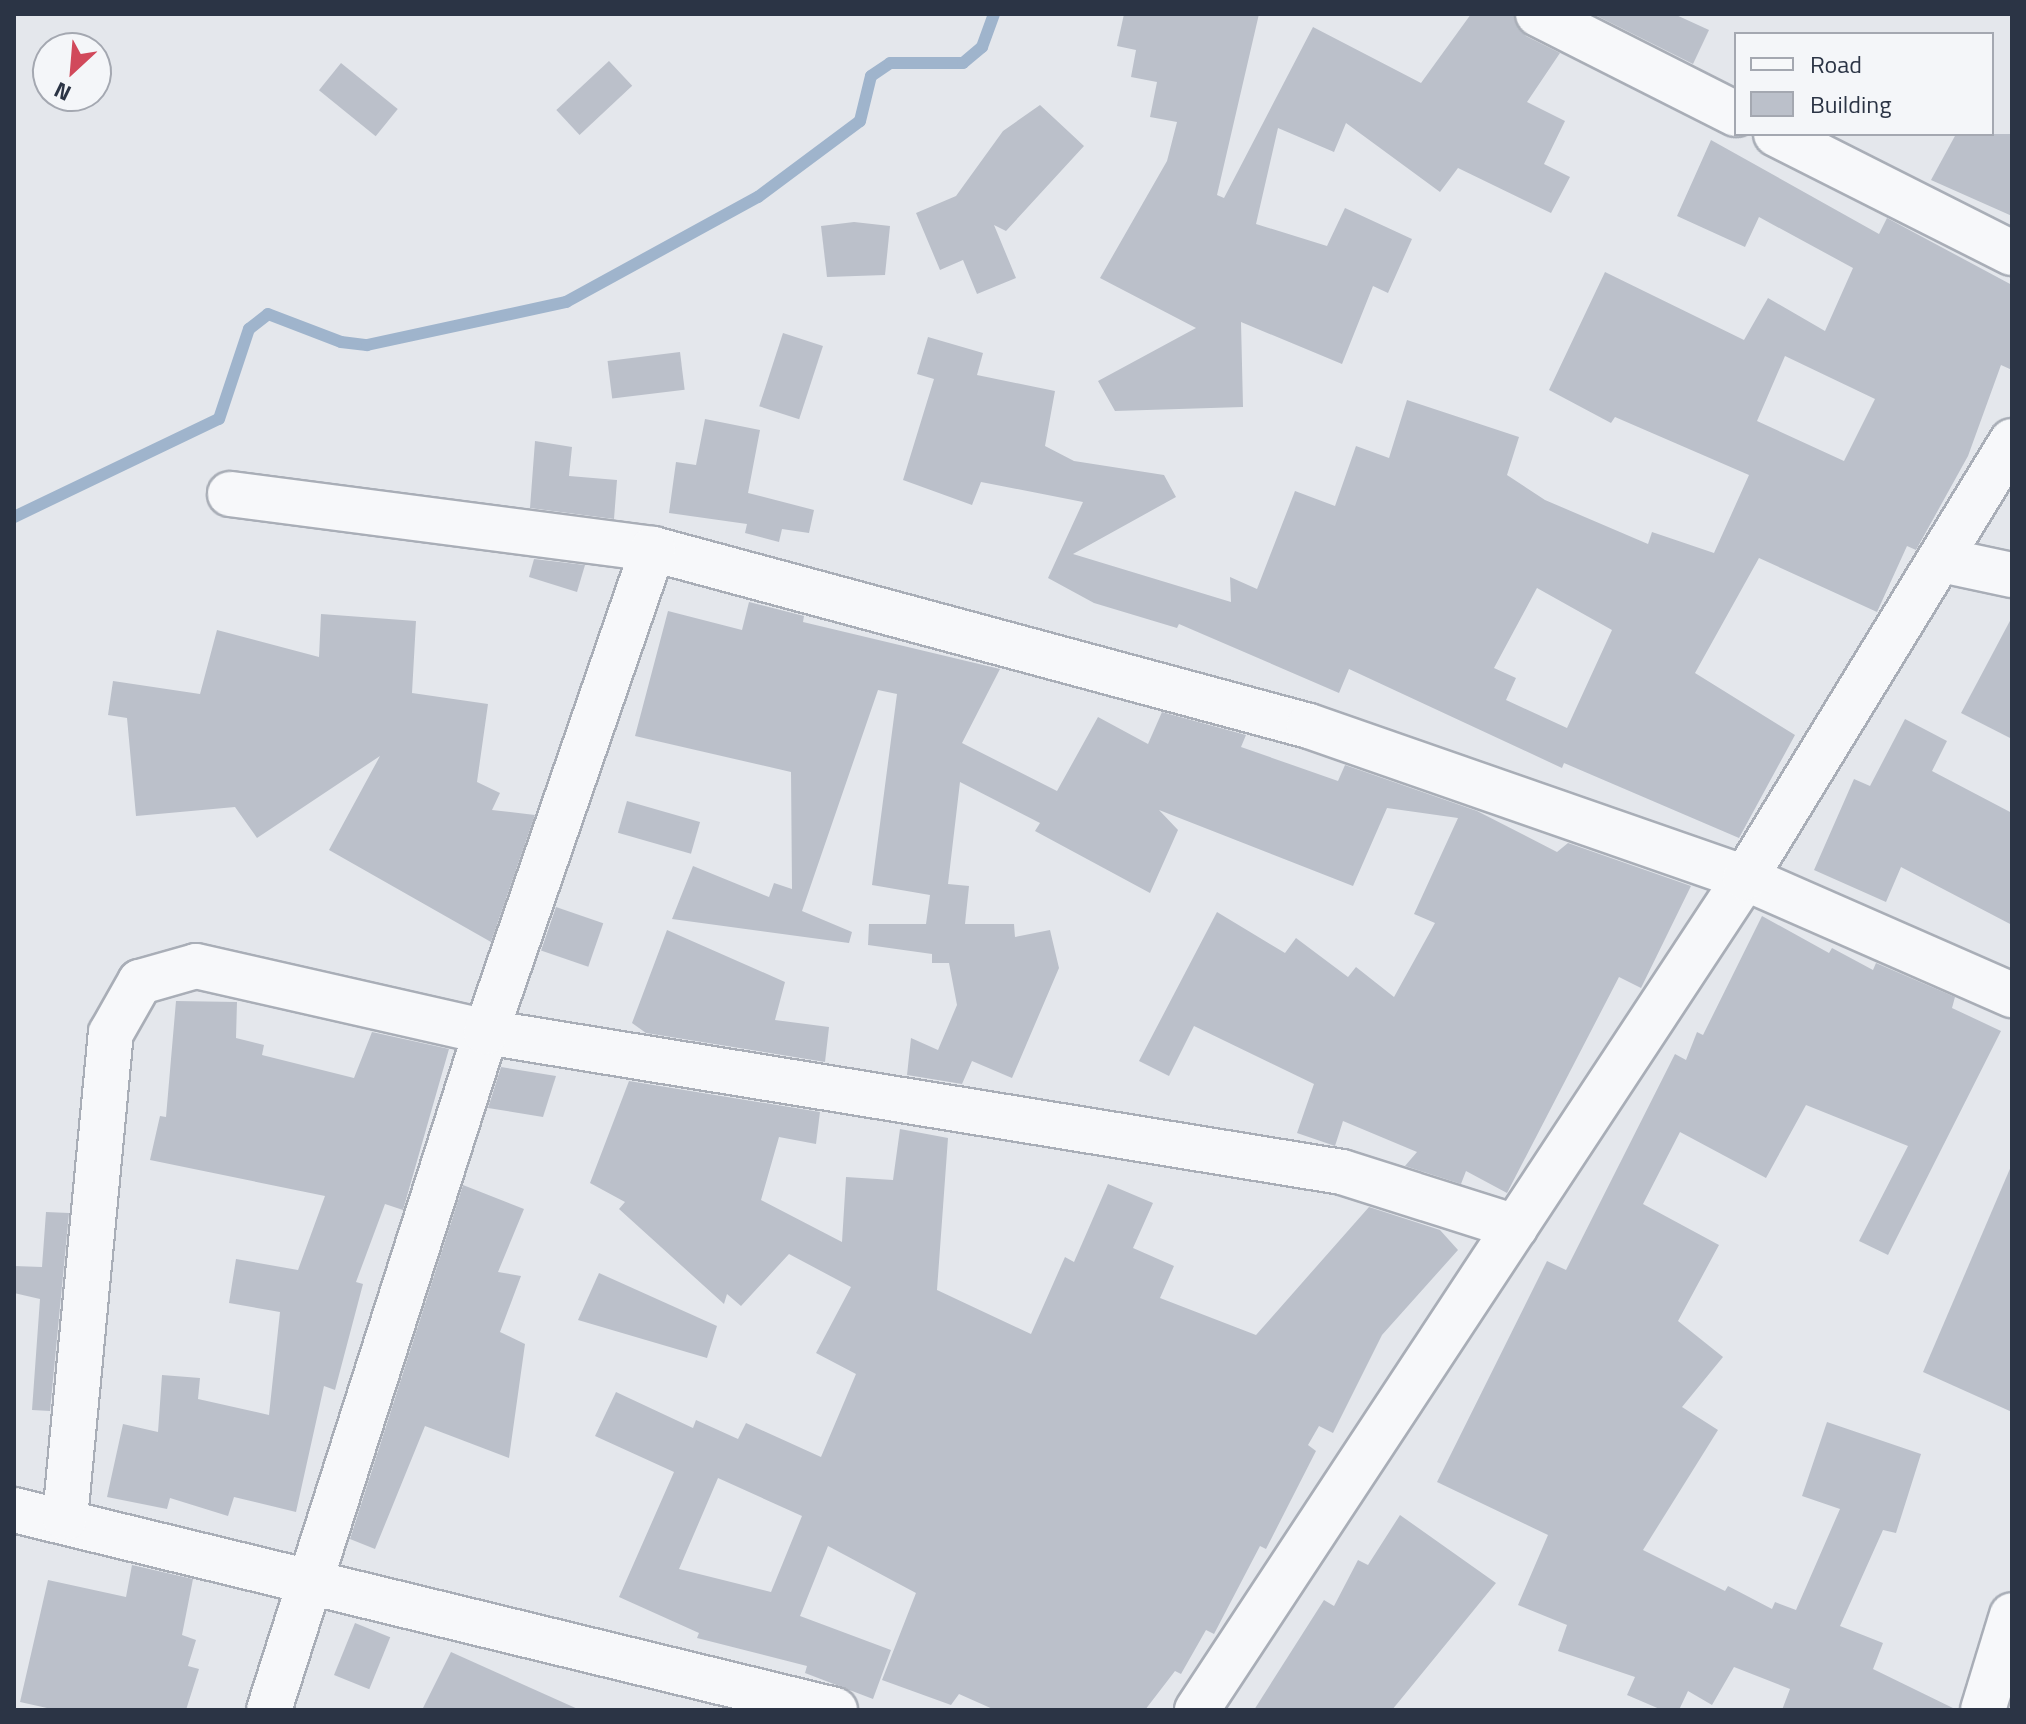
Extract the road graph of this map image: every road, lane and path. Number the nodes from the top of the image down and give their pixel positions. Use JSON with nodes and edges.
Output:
{"nodes":[{"id":1,"x":1538,"y":14,"type":"edge"},
{"id":2,"x":1734,"y":113,"type":"edge"},
{"id":3,"x":1780,"y":136,"type":"edge"},
{"id":4,"x":2012,"y":253,"type":"edge"},
{"id":5,"x":2012,"y":441,"type":"edge"},
{"id":6,"x":230,"y":494,"type":"dead end"},
{"id":7,"x":653,"y":549,"type":"junction"},
{"id":8,"x":1942,"y":560,"type":"junction"},
{"id":9,"x":2012,"y":575,"type":"edge"},
{"id":10,"x":1745,"y":878,"type":"junction"},
{"id":11,"x":2012,"y":995,"type":"edge"},
{"id":12,"x":486,"y":1032,"type":"junction"},
{"id":13,"x":1515,"y":1227,"type":"junction"},
{"id":14,"x":14,"y":1510,"type":"edge"},
{"id":15,"x":65,"y":1518,"type":"junction"},
{"id":16,"x":309,"y":1580,"type":"junction"},
{"id":17,"x":2012,"y":1615,"type":"edge"},
{"id":18,"x":269,"y":1710,"type":"edge"},
{"id":19,"x":835,"y":1710,"type":"edge"},
{"id":20,"x":1197,"y":1710,"type":"edge"},
{"id":21,"x":1983,"y":1710,"type":"edge"}],
"edges":[{"from":1,"to":2,"type":"street"},
{"from":3,"to":4,"type":"street"},
{"from":5,"to":8,"type":"street"},
{"from":6,"to":7,"type":"street"},
{"from":7,"to":10,"type":"street"},
{"from":7,"to":12,"type":"street"},
{"from":8,"to":9,"type":"street"},
{"from":8,"to":10,"type":"street"},
{"from":10,"to":11,"type":"street"},
{"from":10,"to":13,"type":"street"},
{"from":12,"to":13,"type":"street"},
{"from":12,"to":15,"type":"street"},
{"from":12,"to":16,"type":"street"},
{"from":13,"to":20,"type":"street"},
{"from":14,"to":15,"type":"street"},
{"from":15,"to":16,"type":"street"},
{"from":16,"to":18,"type":"street"},
{"from":16,"to":19,"type":"street"},
{"from":17,"to":21,"type":"street"}]}
